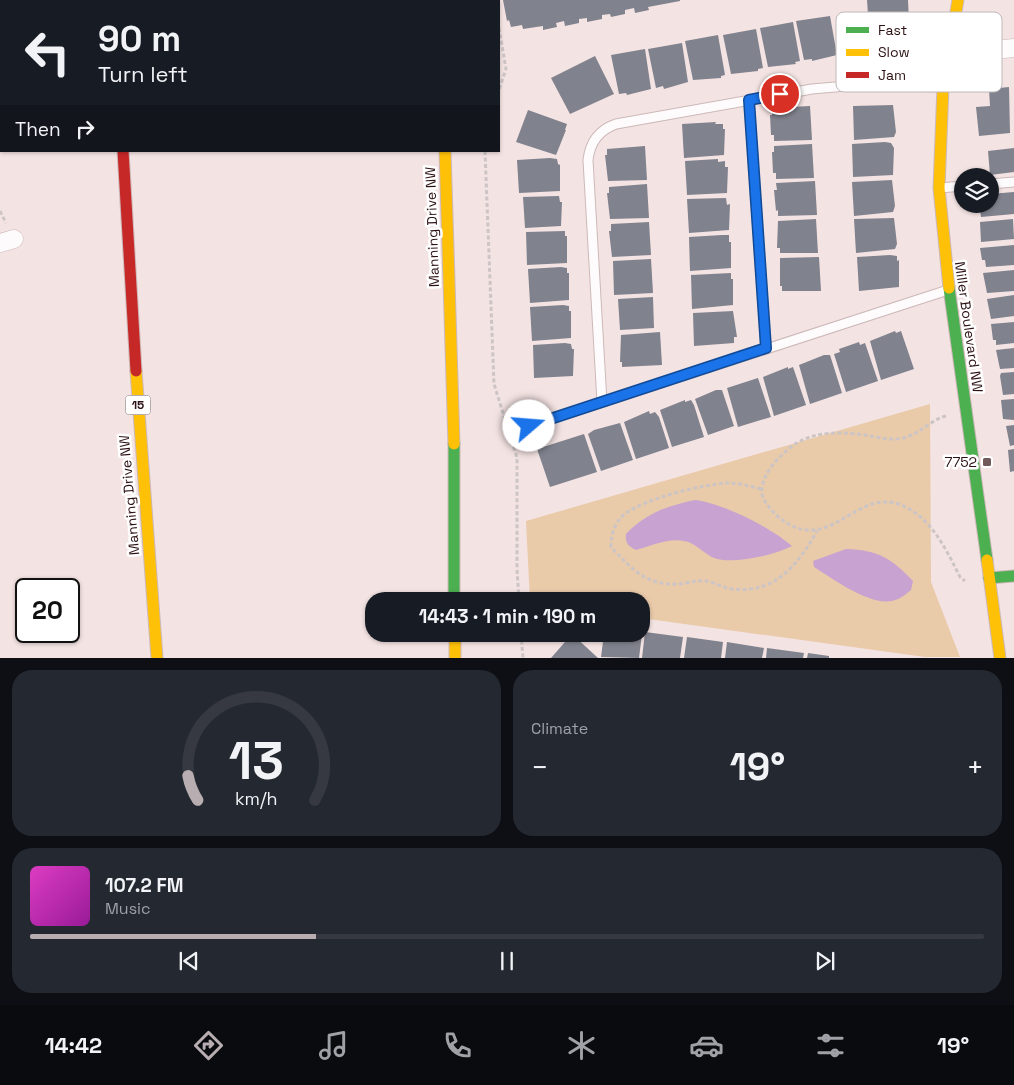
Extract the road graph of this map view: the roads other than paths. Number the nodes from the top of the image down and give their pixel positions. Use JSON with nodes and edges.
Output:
{"nodes":[{"id":1,"x":836,"y":87,"type":"edge"},
{"id":2,"x":943,"y":92,"type":"edge"},
{"id":3,"x":749,"y":100,"type":"junction"},
{"id":4,"x":123,"y":152,"type":"edge"},
{"id":5,"x":445,"y":152,"type":"edge"},
{"id":6,"x":1014,"y":182,"type":"edge"},
{"id":7,"x":999,"y":183,"type":"edge"},
{"id":8,"x":954,"y":187,"type":"edge"},
{"id":9,"x":939,"y":188,"type":"junction"},
{"id":10,"x":948,"y":290,"type":"junction"},
{"id":11,"x":766,"y":348,"type":"junction"},
{"id":12,"x":602,"y":402,"type":"junction"},
{"id":13,"x":529,"y":426,"type":"dead end"},
{"id":14,"x":1014,"y":576,"type":"edge"},
{"id":15,"x":989,"y":578,"type":"junction"},
{"id":16,"x":454,"y":592,"type":"edge"},
{"id":17,"x":454,"y":642,"type":"edge"},
{"id":18,"x":157,"y":658,"type":"edge"},
{"id":19,"x":455,"y":658,"type":"edge"},
{"id":20,"x":1000,"y":658,"type":"edge"}],
"edges":[{"from":1,"to":3,"type":"lane"},
{"from":2,"to":9,"type":"main road","name":"Miller Boulevard NW"},
{"from":3,"to":11,"type":"lane"},
{"from":3,"to":12,"type":"lane"},
{"from":4,"to":18,"type":"main road","name":"Manning Drive NW","number":"15"},
{"from":5,"to":16,"type":"main road","name":"Manning Drive NW"},
{"from":6,"to":7,"type":"lane"},
{"from":8,"to":9,"type":"lane"},
{"from":9,"to":10,"type":"main road","name":"Miller Boulevard NW"},
{"from":10,"to":11,"type":"lane"},
{"from":10,"to":15,"type":"main road","name":"Miller Boulevard NW"},
{"from":11,"to":12,"type":"lane"},
{"from":12,"to":13,"type":"lane"},
{"from":14,"to":15,"type":"main road"},
{"from":15,"to":20,"type":"main road","name":"Miller Boulevard NW"},
{"from":17,"to":19,"type":"main road"}]}
